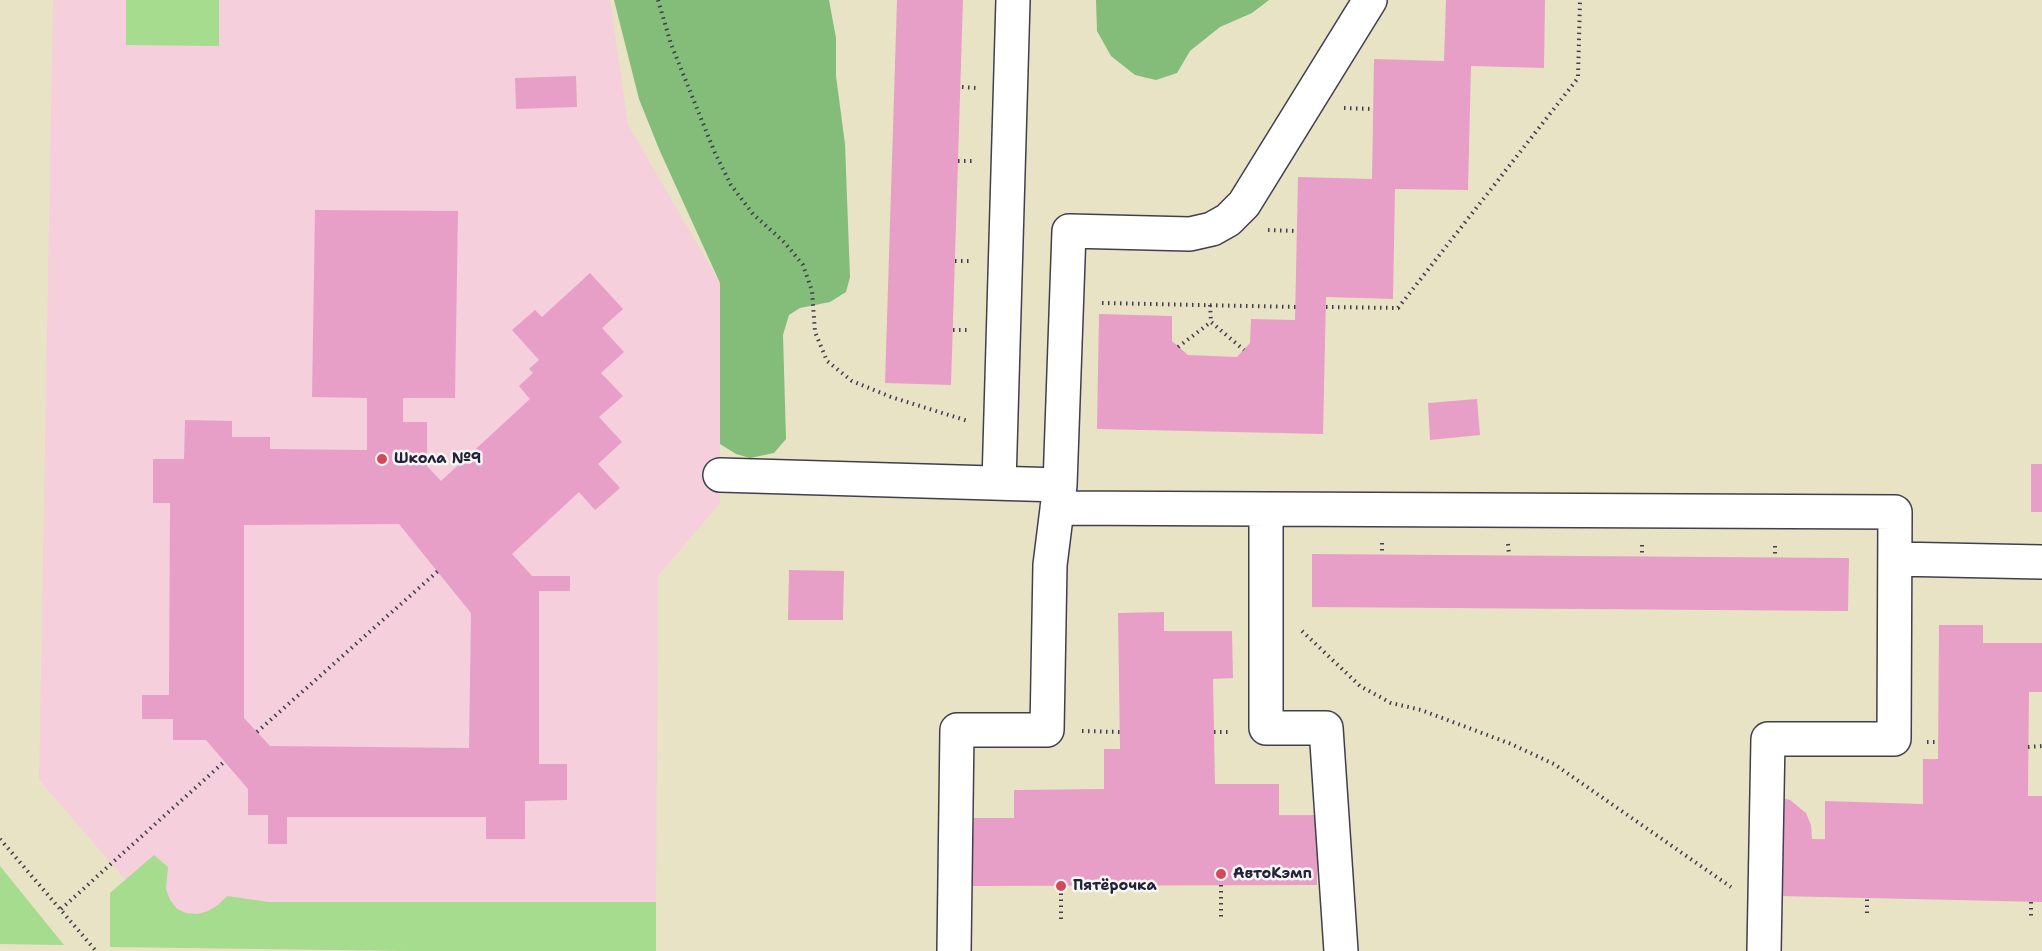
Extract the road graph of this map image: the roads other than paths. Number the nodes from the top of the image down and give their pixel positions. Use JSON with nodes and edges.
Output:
{"nodes":[{"id":1,"x":1013,"y":0,"type":"edge"},
{"id":2,"x":1370,"y":0,"type":"edge"},
{"id":3,"x":720,"y":475,"type":"dead end"},
{"id":4,"x":999,"y":483,"type":"junction"},
{"id":5,"x":1058,"y":496,"type":"junction"},
{"id":6,"x":1266,"y":509,"type":"junction"},
{"id":7,"x":1895,"y":559,"type":"junction"},
{"id":8,"x":2042,"y":562,"type":"edge"},
{"id":9,"x":954,"y":951,"type":"edge"},
{"id":10,"x":1341,"y":951,"type":"edge"},
{"id":11,"x":1764,"y":951,"type":"edge"}],
"edges":[{"from":1,"to":4,"type":"lane"},
{"from":2,"to":5,"type":"lane"},
{"from":3,"to":4,"type":"lane"},
{"from":4,"to":5,"type":"lane"},
{"from":5,"to":6,"type":"lane"},
{"from":5,"to":9,"type":"lane"},
{"from":6,"to":7,"type":"lane"},
{"from":6,"to":10,"type":"lane"},
{"from":7,"to":8,"type":"lane"},
{"from":7,"to":11,"type":"lane"}]}
